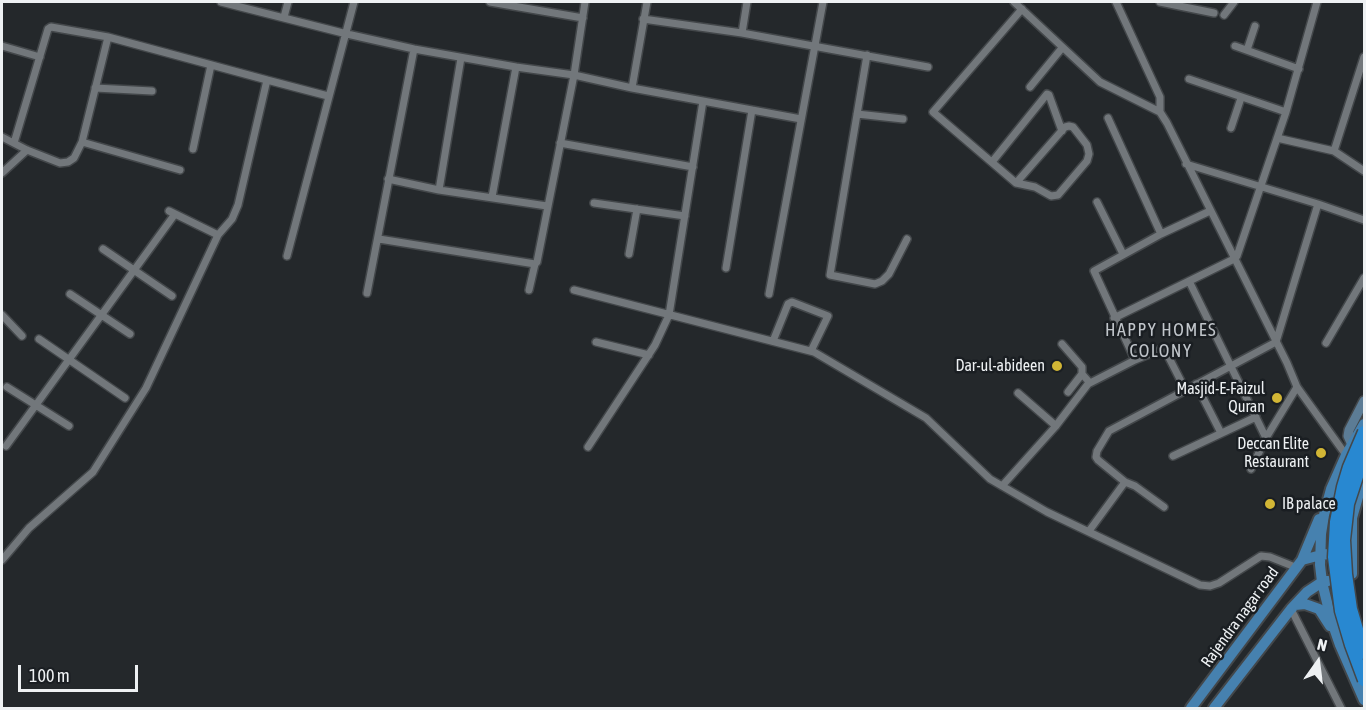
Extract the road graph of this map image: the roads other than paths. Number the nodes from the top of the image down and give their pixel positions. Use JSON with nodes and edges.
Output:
{"nodes":[{"id":1,"x":221,"y":2,"type":"edge"},
{"id":2,"x":288,"y":2,"type":"edge"},
{"id":3,"x":354,"y":2,"type":"edge"},
{"id":4,"x":490,"y":2,"type":"edge"},
{"id":5,"x":585,"y":2,"type":"edge"},
{"id":6,"x":647,"y":2,"type":"edge"},
{"id":7,"x":747,"y":2,"type":"edge"},
{"id":8,"x":823,"y":2,"type":"edge"},
{"id":9,"x":1014,"y":2,"type":"edge"},
{"id":10,"x":1116,"y":2,"type":"edge"},
{"id":11,"x":1160,"y":2,"type":"edge"},
{"id":12,"x":1234,"y":2,"type":"edge"},
{"id":13,"x":1317,"y":2,"type":"edge"},
{"id":14,"x":230,"y":3,"type":"edge"},
{"id":15,"x":1022,"y":9,"type":"junction"},
{"id":16,"x":1214,"y":12,"type":"dead end"},
{"id":17,"x":1224,"y":15,"type":"dead end"},
{"id":18,"x":284,"y":17,"type":"junction"},
{"id":19,"x":583,"y":18,"type":"junction"},
{"id":20,"x":643,"y":19,"type":"junction"},
{"id":21,"x":1255,"y":26,"type":"dead end"},
{"id":22,"x":742,"y":33,"type":"junction"},
{"id":23,"x":347,"y":34,"type":"junction"},
{"id":24,"x":108,"y":37,"type":"junction"},
{"id":25,"x":813,"y":45,"type":"junction"},
{"id":26,"x":2,"y":46,"type":"edge"},
{"id":27,"x":1235,"y":46,"type":"dead end"},
{"id":28,"x":1062,"y":48,"type":"junction"},
{"id":29,"x":414,"y":49,"type":"junction"},
{"id":30,"x":1247,"y":50,"type":"junction"},
{"id":31,"x":867,"y":55,"type":"junction"},
{"id":32,"x":40,"y":57,"type":"junction"},
{"id":33,"x":1365,"y":57,"type":"edge"},
{"id":34,"x":461,"y":58,"type":"junction"},
{"id":35,"x":211,"y":65,"type":"junction"},
{"id":36,"x":928,"y":67,"type":"dead end"},
{"id":37,"x":516,"y":68,"type":"junction"},
{"id":38,"x":1299,"y":69,"type":"junction"},
{"id":39,"x":574,"y":75,"type":"junction"},
{"id":40,"x":1189,"y":79,"type":"dead end"},
{"id":41,"x":267,"y":80,"type":"junction"},
{"id":42,"x":1030,"y":87,"type":"dead end"},
{"id":43,"x":95,"y":88,"type":"junction"},
{"id":44,"x":632,"y":88,"type":"junction"},
{"id":45,"x":152,"y":92,"type":"dead end"},
{"id":46,"x":328,"y":96,"type":"junction"},
{"id":47,"x":1241,"y":98,"type":"junction"},
{"id":48,"x":703,"y":101,"type":"junction"},
{"id":49,"x":753,"y":110,"type":"junction"},
{"id":50,"x":1160,"y":112,"type":"junction"},
{"id":51,"x":1286,"y":112,"type":"junction"},
{"id":52,"x":857,"y":114,"type":"junction"},
{"id":53,"x":1108,"y":118,"type":"dead end"},
{"id":54,"x":801,"y":119,"type":"junction"},
{"id":55,"x":903,"y":119,"type":"dead end"},
{"id":56,"x":1232,"y":128,"type":"dead end"},
{"id":57,"x":1062,"y":131,"type":"junction"},
{"id":58,"x":2,"y":137,"type":"edge"},
{"id":59,"x":1277,"y":138,"type":"junction"},
{"id":60,"x":82,"y":142,"type":"junction"},
{"id":61,"x":14,"y":143,"type":"junction"},
{"id":62,"x":560,"y":143,"type":"junction"},
{"id":63,"x":193,"y":149,"type":"dead end"},
{"id":64,"x":27,"y":150,"type":"junction"},
{"id":65,"x":1334,"y":151,"type":"junction"},
{"id":66,"x":992,"y":162,"type":"junction"},
{"id":67,"x":1186,"y":164,"type":"junction"},
{"id":68,"x":693,"y":167,"type":"junction"},
{"id":69,"x":180,"y":170,"type":"dead end"},
{"id":70,"x":1365,"y":171,"type":"edge"},
{"id":71,"x":2,"y":173,"type":"edge"},
{"id":72,"x":388,"y":179,"type":"junction"},
{"id":73,"x":1016,"y":183,"type":"junction"},
{"id":74,"x":1260,"y":187,"type":"junction"},
{"id":75,"x":439,"y":190,"type":"junction"},
{"id":76,"x":492,"y":197,"type":"junction"},
{"id":77,"x":1097,"y":202,"type":"dead end"},
{"id":78,"x":594,"y":203,"type":"dead end"},
{"id":79,"x":1318,"y":204,"type":"junction"},
{"id":80,"x":547,"y":206,"type":"junction"},
{"id":81,"x":637,"y":209,"type":"junction"},
{"id":82,"x":1210,"y":211,"type":"junction"},
{"id":83,"x":685,"y":216,"type":"junction"},
{"id":84,"x":1365,"y":220,"type":"edge"},
{"id":85,"x":1161,"y":234,"type":"junction"},
{"id":86,"x":218,"y":235,"type":"junction"},
{"id":87,"x":379,"y":239,"type":"junction"},
{"id":88,"x":908,"y":239,"type":"dead end"},
{"id":89,"x":103,"y":249,"type":"dead end"},
{"id":90,"x":629,"y":254,"type":"dead end"},
{"id":91,"x":1123,"y":254,"type":"junction"},
{"id":92,"x":287,"y":255,"type":"dead end"},
{"id":93,"x":1234,"y":259,"type":"junction"},
{"id":94,"x":535,"y":264,"type":"junction"},
{"id":95,"x":726,"y":268,"type":"dead end"},
{"id":96,"x":134,"y":270,"type":"junction"},
{"id":97,"x":1365,"y":278,"type":"edge"},
{"id":98,"x":1189,"y":281,"type":"junction"},
{"id":99,"x":529,"y":290,"type":"dead end"},
{"id":100,"x":574,"y":290,"type":"dead end"},
{"id":101,"x":367,"y":293,"type":"dead end"},
{"id":102,"x":70,"y":294,"type":"dead end"},
{"id":103,"x":769,"y":294,"type":"dead end"},
{"id":104,"x":172,"y":296,"type":"dead end"},
{"id":105,"x":2,"y":315,"type":"edge"},
{"id":106,"x":101,"y":315,"type":"junction"},
{"id":107,"x":669,"y":315,"type":"junction"},
{"id":108,"x":1114,"y":318,"type":"junction"},
{"id":109,"x":130,"y":334,"type":"dead end"},
{"id":110,"x":22,"y":336,"type":"dead end"},
{"id":111,"x":39,"y":339,"type":"dead end"},
{"id":112,"x":773,"y":341,"type":"junction"},
{"id":113,"x":596,"y":342,"type":"dead end"},
{"id":114,"x":1276,"y":342,"type":"junction"},
{"id":115,"x":1062,"y":344,"type":"dead end"},
{"id":116,"x":1326,"y":344,"type":"dead end"},
{"id":117,"x":811,"y":351,"type":"junction"},
{"id":118,"x":649,"y":355,"type":"junction"},
{"id":119,"x":69,"y":360,"type":"junction"},
{"id":120,"x":1135,"y":360,"type":"junction"},
{"id":121,"x":1230,"y":366,"type":"junction"},
{"id":122,"x":1082,"y":374,"type":"junction"},
{"id":123,"x":1090,"y":383,"type":"junction"},
{"id":124,"x":1196,"y":384,"type":"junction"},
{"id":125,"x":7,"y":387,"type":"dead end"},
{"id":126,"x":1297,"y":387,"type":"junction"},
{"id":127,"x":1185,"y":389,"type":"junction"},
{"id":128,"x":1068,"y":392,"type":"dead end"},
{"id":129,"x":1018,"y":393,"type":"dead end"},
{"id":130,"x":125,"y":398,"type":"dead end"},
{"id":131,"x":1365,"y":401,"type":"edge"},
{"id":132,"x":36,"y":405,"type":"junction"},
{"id":133,"x":1256,"y":417,"type":"junction"},
{"id":134,"x":1365,"y":424,"type":"edge"},
{"id":135,"x":69,"y":426,"type":"dead end"},
{"id":136,"x":1056,"y":426,"type":"junction"},
{"id":137,"x":1365,"y":432,"type":"edge"},
{"id":138,"x":1221,"y":433,"type":"junction"},
{"id":139,"x":1266,"y":438,"type":"junction"},
{"id":140,"x":6,"y":446,"type":"dead end"},
{"id":141,"x":588,"y":447,"type":"dead end"},
{"id":142,"x":1349,"y":450,"type":"junction"},
{"id":143,"x":1365,"y":455,"type":"edge"},
{"id":144,"x":1173,"y":456,"type":"dead end"},
{"id":145,"x":1251,"y":470,"type":"dead end"},
{"id":146,"x":1365,"y":476,"type":"edge"},
{"id":147,"x":1125,"y":482,"type":"junction"},
{"id":148,"x":1002,"y":486,"type":"junction"},
{"id":149,"x":1331,"y":489,"type":"junction"},
{"id":150,"x":1164,"y":507,"type":"dead end"},
{"id":151,"x":1089,"y":531,"type":"junction"},
{"id":152,"x":1352,"y":551,"type":"junction"},
{"id":153,"x":1321,"y":555,"type":"junction"},
{"id":154,"x":2,"y":560,"type":"edge"},
{"id":155,"x":1298,"y":563,"type":"junction"},
{"id":156,"x":1352,"y":578,"type":"junction"},
{"id":157,"x":1322,"y":582,"type":"junction"},
{"id":158,"x":1294,"y":607,"type":"junction"},
{"id":159,"x":1365,"y":633,"type":"edge"},
{"id":160,"x":1340,"y":645,"type":"junction"},
{"id":161,"x":1365,"y":652,"type":"edge"},
{"id":162,"x":1365,"y":680,"type":"edge"},
{"id":163,"x":1365,"y":700,"type":"edge"},
{"id":164,"x":1191,"y":708,"type":"edge"},
{"id":165,"x":1214,"y":708,"type":"edge"},
{"id":166,"x":1341,"y":708,"type":"edge"}],
"edges":[{"from":1,"to":14,"type":"street"},
{"from":2,"to":18,"type":"street"},
{"from":3,"to":23,"type":"street"},
{"from":4,"to":19,"type":"street"},
{"from":5,"to":19,"type":"street"},
{"from":6,"to":20,"type":"street"},
{"from":7,"to":22,"type":"street"},
{"from":8,"to":25,"type":"street"},
{"from":9,"to":15,"type":"street"},
{"from":10,"to":50,"type":"street"},
{"from":11,"to":16,"type":"street"},
{"from":12,"to":17,"type":"street"},
{"from":13,"to":38,"type":"street"},
{"from":14,"to":18,"type":"street"},
{"from":15,"to":28,"type":"street"},
{"from":15,"to":66,"type":"street"},
{"from":18,"to":23,"type":"street"},
{"from":19,"to":39,"type":"street"},
{"from":20,"to":22,"type":"street"},
{"from":20,"to":44,"type":"street"},
{"from":21,"to":30,"type":"street"},
{"from":22,"to":25,"type":"street"},
{"from":23,"to":29,"type":"street"},
{"from":23,"to":46,"type":"street"},
{"from":24,"to":32,"type":"street"},
{"from":24,"to":35,"type":"street"},
{"from":24,"to":43,"type":"street"},
{"from":25,"to":31,"type":"street"},
{"from":25,"to":54,"type":"street"},
{"from":26,"to":32,"type":"street"},
{"from":27,"to":30,"type":"street"},
{"from":28,"to":42,"type":"street"},
{"from":28,"to":50,"type":"street"},
{"from":29,"to":34,"type":"street"},
{"from":29,"to":72,"type":"street"},
{"from":30,"to":38,"type":"street"},
{"from":31,"to":36,"type":"street"},
{"from":31,"to":52,"type":"street"},
{"from":32,"to":61,"type":"street"},
{"from":33,"to":65,"type":"street"},
{"from":34,"to":37,"type":"street"},
{"from":34,"to":75,"type":"street"},
{"from":35,"to":41,"type":"street"},
{"from":35,"to":63,"type":"street"},
{"from":37,"to":39,"type":"street"},
{"from":37,"to":76,"type":"street"},
{"from":38,"to":51,"type":"street"},
{"from":39,"to":44,"type":"street"},
{"from":39,"to":62,"type":"street"},
{"from":40,"to":47,"type":"street"},
{"from":41,"to":46,"type":"street"},
{"from":41,"to":86,"type":"street"},
{"from":43,"to":45,"type":"street"},
{"from":43,"to":60,"type":"street"},
{"from":44,"to":48,"type":"street"},
{"from":46,"to":92,"type":"street"},
{"from":47,"to":51,"type":"street"},
{"from":47,"to":56,"type":"street"},
{"from":48,"to":49,"type":"street"},
{"from":48,"to":68,"type":"street"},
{"from":49,"to":54,"type":"street"},
{"from":49,"to":95,"type":"street"},
{"from":50,"to":67,"type":"street"},
{"from":51,"to":59,"type":"street"},
{"from":52,"to":55,"type":"street"},
{"from":52,"to":88,"type":"street"},
{"from":53,"to":85,"type":"street"},
{"from":54,"to":103,"type":"street"},
{"from":57,"to":66,"type":"street"},
{"from":57,"to":73,"type":"street"},
{"from":57,"to":73,"type":"street"},
{"from":58,"to":61,"type":"street"},
{"from":59,"to":65,"type":"street"},
{"from":59,"to":74,"type":"street"},
{"from":60,"to":64,"type":"street"},
{"from":60,"to":69,"type":"street"},
{"from":61,"to":64,"type":"street"},
{"from":62,"to":68,"type":"street"},
{"from":62,"to":80,"type":"street"},
{"from":64,"to":71,"type":"street"},
{"from":65,"to":70,"type":"street"},
{"from":66,"to":73,"type":"street"},
{"from":67,"to":74,"type":"street"},
{"from":67,"to":82,"type":"street"},
{"from":68,"to":83,"type":"street"},
{"from":72,"to":75,"type":"street"},
{"from":72,"to":87,"type":"street"},
{"from":74,"to":79,"type":"street"},
{"from":74,"to":93,"type":"street"},
{"from":75,"to":76,"type":"street"},
{"from":76,"to":80,"type":"street"},
{"from":77,"to":91,"type":"street"},
{"from":78,"to":81,"type":"street"},
{"from":79,"to":84,"type":"street"},
{"from":79,"to":114,"type":"street"},
{"from":80,"to":94,"type":"street"},
{"from":81,"to":83,"type":"street"},
{"from":81,"to":90,"type":"street"},
{"from":82,"to":85,"type":"street"},
{"from":82,"to":93,"type":"street"},
{"from":83,"to":107,"type":"street"},
{"from":85,"to":91,"type":"street"},
{"from":86,"to":96,"type":"street"},
{"from":86,"to":154,"type":"street"},
{"from":87,"to":94,"type":"street"},
{"from":87,"to":101,"type":"street"},
{"from":89,"to":96,"type":"street"},
{"from":91,"to":108,"type":"street"},
{"from":93,"to":98,"type":"street"},
{"from":93,"to":114,"type":"street"},
{"from":94,"to":99,"type":"street"},
{"from":96,"to":104,"type":"street"},
{"from":96,"to":106,"type":"street"},
{"from":97,"to":116,"type":"street"},
{"from":98,"to":108,"type":"street"},
{"from":98,"to":121,"type":"street"},
{"from":100,"to":107,"type":"street"},
{"from":102,"to":106,"type":"street"},
{"from":105,"to":110,"type":"street"},
{"from":106,"to":109,"type":"street"},
{"from":106,"to":119,"type":"street"},
{"from":107,"to":112,"type":"street"},
{"from":107,"to":118,"type":"street"},
{"from":108,"to":120,"type":"street"},
{"from":111,"to":119,"type":"street"},
{"from":112,"to":117,"type":"street"},
{"from":112,"to":117,"type":"street"},
{"from":113,"to":118,"type":"street"},
{"from":114,"to":121,"type":"street"},
{"from":114,"to":126,"type":"street"},
{"from":115,"to":122,"type":"street"},
{"from":117,"to":148,"type":"street"},
{"from":118,"to":141,"type":"street"},
{"from":119,"to":130,"type":"street"},
{"from":119,"to":132,"type":"street"},
{"from":120,"to":123,"type":"street"},
{"from":120,"to":127,"type":"street"},
{"from":121,"to":124,"type":"street"},
{"from":121,"to":133,"type":"street"},
{"from":122,"to":123,"type":"street"},
{"from":122,"to":128,"type":"street"},
{"from":123,"to":136,"type":"street"},
{"from":124,"to":127,"type":"street"},
{"from":124,"to":138,"type":"street"},
{"from":125,"to":132,"type":"street"},
{"from":126,"to":139,"type":"street"},
{"from":126,"to":142,"type":"street"},
{"from":127,"to":147,"type":"street"},
{"from":129,"to":136,"type":"street"},
{"from":131,"to":142,"type":"street"},
{"from":132,"to":135,"type":"street"},
{"from":132,"to":140,"type":"street"},
{"from":133,"to":138,"type":"street"},
{"from":133,"to":139,"type":"street"},
{"from":134,"to":142,"type":"main road"},
{"from":136,"to":148,"type":"street"},
{"from":137,"to":162,"type":"highway","bridge":true},
{"from":138,"to":144,"type":"street"},
{"from":139,"to":145,"type":"street"},
{"from":142,"to":149,"type":"main road"},
{"from":143,"to":161,"type":"highway","bridge":true},
{"from":146,"to":152,"type":"main road"},
{"from":147,"to":150,"type":"street"},
{"from":147,"to":151,"type":"street"},
{"from":148,"to":151,"type":"street"},
{"from":149,"to":153,"type":"main road"},
{"from":149,"to":155,"type":"main road"},
{"from":151,"to":155,"type":"street"},
{"from":152,"to":153,"type":"main road","name":"Rajendra nagar road"},
{"from":152,"to":156,"type":"main road"},
{"from":153,"to":155,"type":"main road","name":"Rajendra nagar road"},
{"from":153,"to":157,"type":"main road"},
{"from":155,"to":164,"type":"main road","name":"Rajendra nagar road"},
{"from":156,"to":157,"type":"main road"},
{"from":156,"to":159,"type":"main road"},
{"from":157,"to":158,"type":"main road","name":"Rajendra nagar road"},
{"from":157,"to":160,"type":"main road"},
{"from":158,"to":160,"type":"main road"},
{"from":158,"to":165,"type":"main road","name":"Rajendra nagar road"},
{"from":158,"to":166,"type":"street"},
{"from":160,"to":163,"type":"main road"}]}
